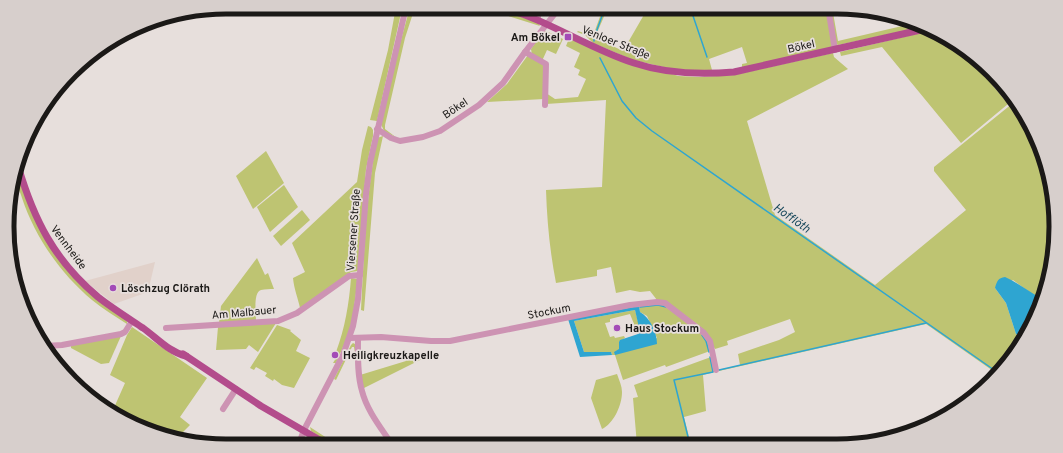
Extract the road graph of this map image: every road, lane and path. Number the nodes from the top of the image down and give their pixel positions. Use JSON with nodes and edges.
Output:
{"nodes":[{"id":1,"x":404,"y":14,"type":"edge"},
{"id":2,"x":523,"y":14,"type":"edge"},
{"id":3,"x":538,"y":14,"type":"edge"},
{"id":4,"x":555,"y":14,"type":"edge"},
{"id":5,"x":829,"y":14,"type":"edge"},
{"id":6,"x":538,"y":19,"type":"junction"},
{"id":7,"x":547,"y":24,"type":"junction"},
{"id":8,"x":919,"y":30,"type":"edge"},
{"id":9,"x":835,"y":50,"type":"junction"},
{"id":10,"x":525,"y":52,"type":"junction"},
{"id":11,"x":680,"y":74,"type":"joint"},
{"id":12,"x":545,"y":105,"type":"dead end"},
{"id":13,"x":377,"y":129,"type":"junction"},
{"id":14,"x":20,"y":174,"type":"edge"},
{"id":15,"x":360,"y":275,"type":"junction"},
{"id":16,"x":132,"y":321,"type":"junction"},
{"id":17,"x":166,"y":328,"type":"dead end"},
{"id":18,"x":350,"y":338,"type":"junction"},
{"id":19,"x":358,"y":338,"type":"junction"},
{"id":20,"x":50,"y":346,"type":"edge"},
{"id":21,"x":716,"y":370,"type":"dead end"},
{"id":22,"x":236,"y":389,"type":"junction"},
{"id":23,"x":223,"y":409,"type":"dead end"},
{"id":24,"x":304,"y":430,"type":"junction"},
{"id":25,"x":301,"y":439,"type":"edge"},
{"id":26,"x":319,"y":439,"type":"edge"},
{"id":27,"x":388,"y":439,"type":"edge"}],
"edges":[{"from":1,"to":13,"type":"street","name":"Viersener Straße"},
{"from":2,"to":6,"type":"main road","name":"Venloer Straße"},
{"from":3,"to":6,"type":"street"},
{"from":4,"to":7,"type":"street","name":"Bökel"},
{"from":5,"to":9,"type":"street"},
{"from":6,"to":7,"type":"main road","name":"Venloer Straße"},
{"from":7,"to":10,"type":"street","name":"Bökel"},
{"from":7,"to":11,"type":"main road","name":"Venloer Straße"},
{"from":8,"to":9,"type":"main road","name":"Bökel"},
{"from":9,"to":11,"type":"main road","name":"Bökel"},
{"from":10,"to":12,"type":"street"},
{"from":10,"to":13,"type":"street","name":"Bökel"},
{"from":13,"to":15,"type":"street","name":"Viersener Straße"},
{"from":14,"to":16,"type":"main road","name":"Vennheide"},
{"from":15,"to":17,"type":"street","name":"Am Malbauer"},
{"from":15,"to":18,"type":"street","name":"Viersener Straße"},
{"from":16,"to":20,"type":"street"},
{"from":16,"to":22,"type":"main road","name":"Vennheide"},
{"from":18,"to":19,"type":"street","name":"Stockum"},
{"from":18,"to":24,"type":"street","name":"Viersener Straße"},
{"from":19,"to":21,"type":"street","name":"Stockum"},
{"from":19,"to":27,"type":"street"},
{"from":22,"to":23,"type":"street"},
{"from":22,"to":24,"type":"main road","name":"Vennheide"},
{"from":24,"to":25,"type":"street","name":"Viersener Straße"},
{"from":24,"to":26,"type":"main road","name":"Vennheide"}]}
